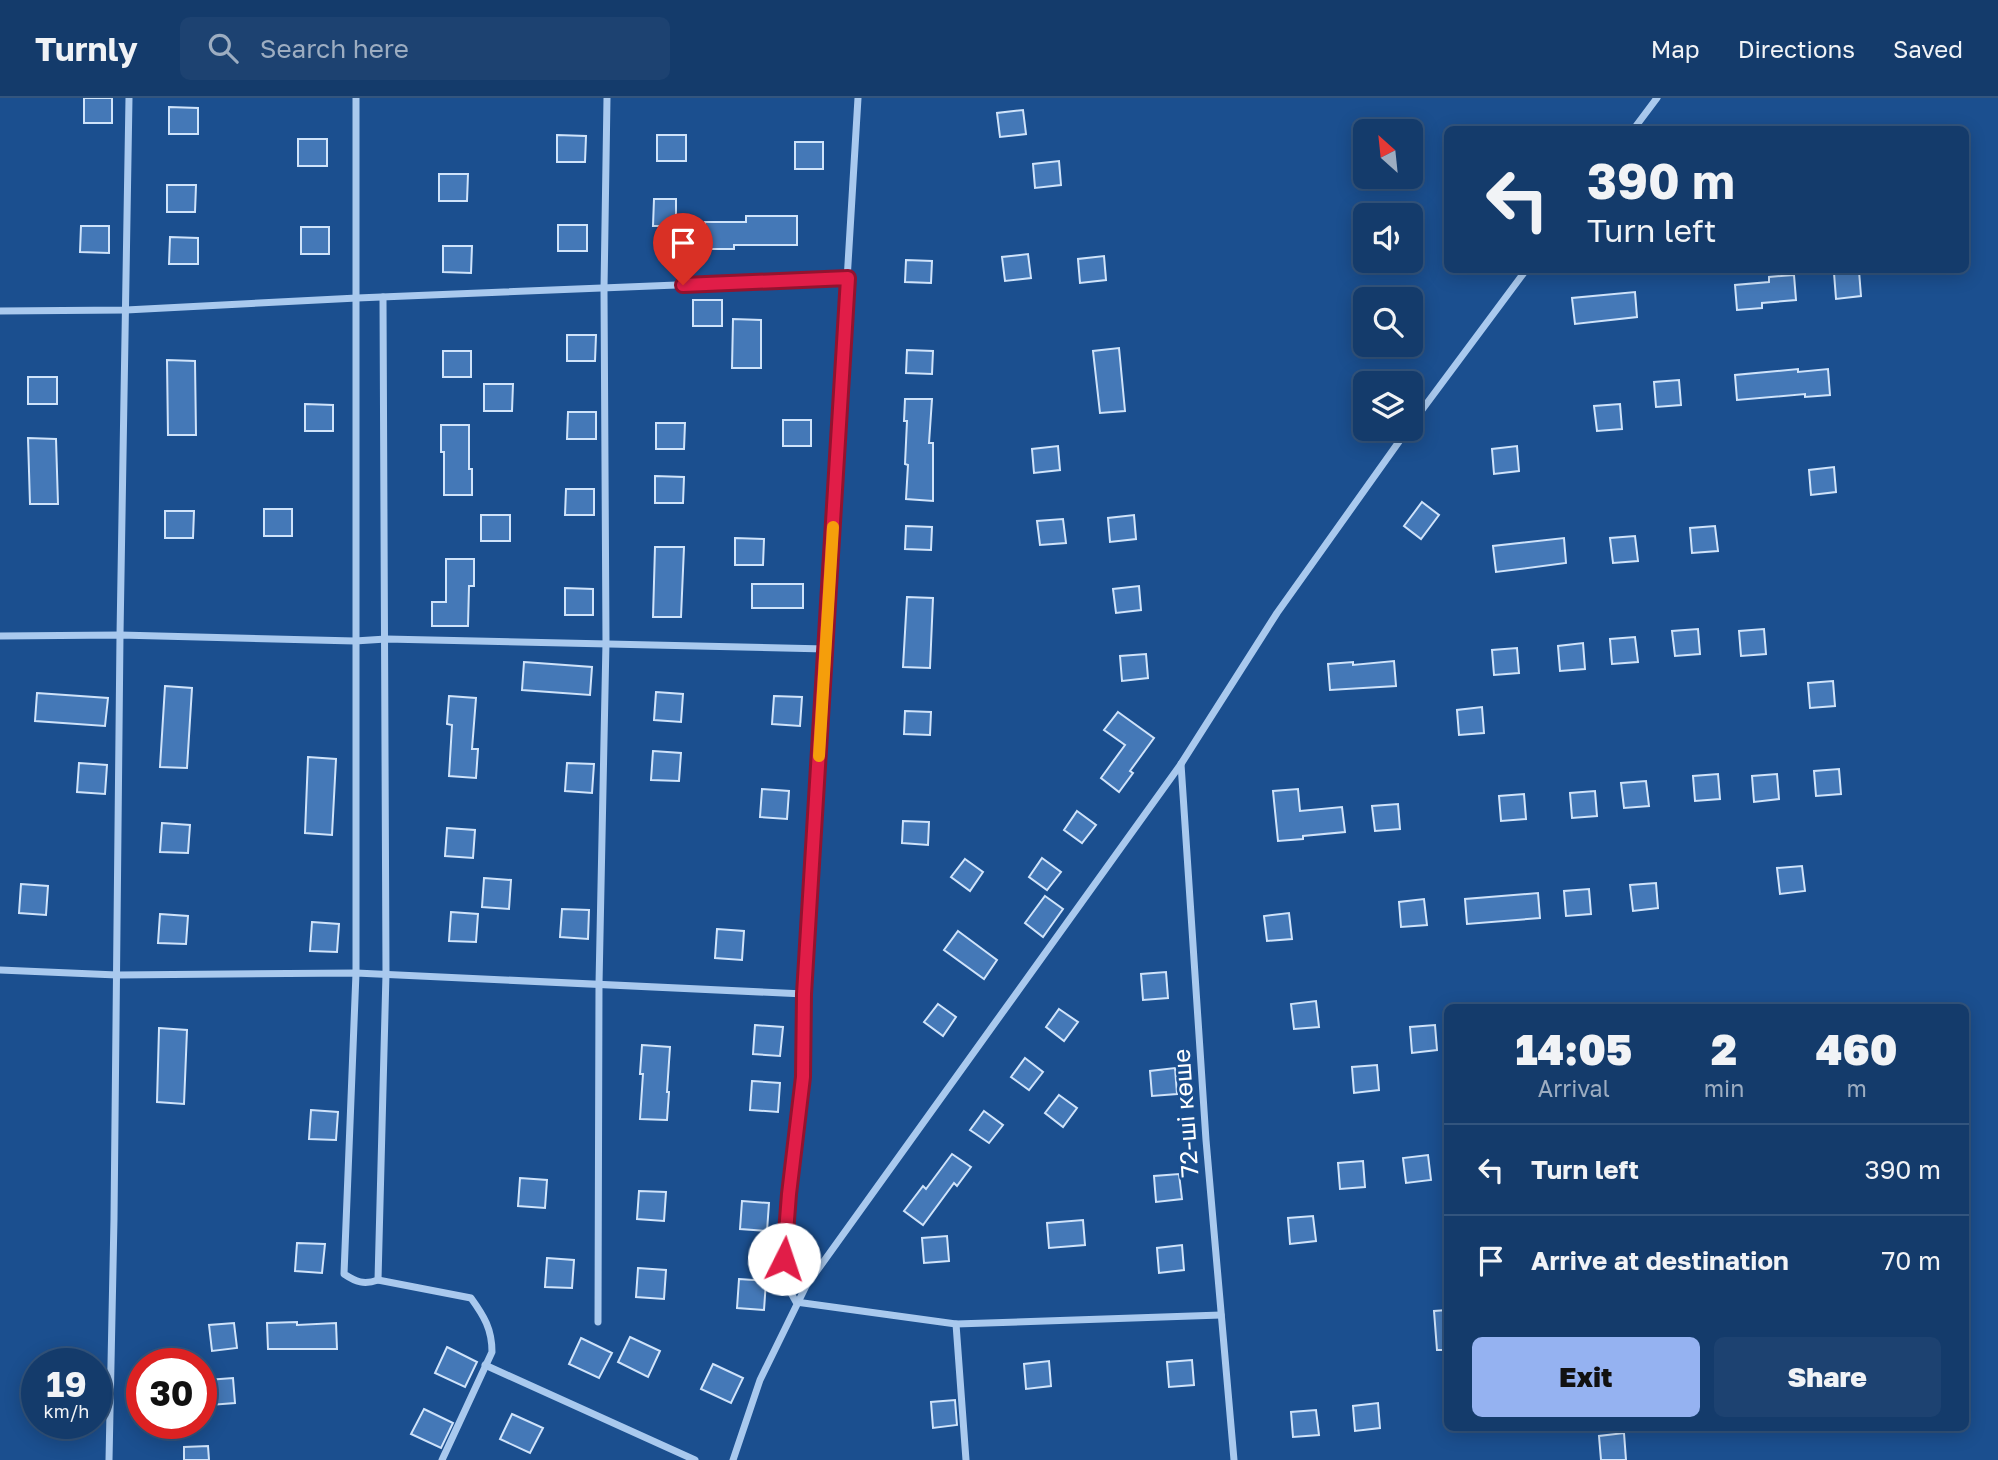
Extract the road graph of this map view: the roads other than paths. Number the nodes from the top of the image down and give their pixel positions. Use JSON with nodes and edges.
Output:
{"nodes":[{"id":1,"x":129,"y":98,"type":"edge"},
{"id":2,"x":356,"y":98,"type":"edge"},
{"id":3,"x":607,"y":98,"type":"edge"},
{"id":4,"x":858,"y":98,"type":"edge"},
{"id":5,"x":1657,"y":98,"type":"edge"},
{"id":6,"x":1636,"y":126,"type":"edge"},
{"id":7,"x":1525,"y":273,"type":"edge"},
{"id":8,"x":848,"y":278,"type":"junction"},
{"id":9,"x":604,"y":289,"type":"junction"},
{"id":10,"x":383,"y":297,"type":"junction"},
{"id":11,"x":357,"y":298,"type":"junction"},
{"id":12,"x":126,"y":310,"type":"junction"},
{"id":13,"x":0,"y":311,"type":"edge"},
{"id":14,"x":1423,"y":408,"type":"edge"},
{"id":15,"x":1399,"y":441,"type":"edge"},
{"id":16,"x":120,"y":635,"type":"junction"},
{"id":17,"x":0,"y":636,"type":"edge"},
{"id":18,"x":386,"y":639,"type":"junction"},
{"id":19,"x":355,"y":641,"type":"junction"},
{"id":20,"x":606,"y":642,"type":"junction"},
{"id":21,"x":826,"y":649,"type":"junction"},
{"id":22,"x":1181,"y":764,"type":"junction"},
{"id":23,"x":0,"y":970,"type":"edge"},
{"id":24,"x":356,"y":973,"type":"junction"},
{"id":25,"x":386,"y":974,"type":"junction"},
{"id":26,"x":117,"y":975,"type":"junction"},
{"id":27,"x":599,"y":984,"type":"junction"},
{"id":28,"x":804,"y":994,"type":"junction"},
{"id":29,"x":378,"y":1280,"type":"junction"},
{"id":30,"x":796,"y":1303,"type":"junction"},
{"id":31,"x":1222,"y":1315,"type":"junction"},
{"id":32,"x":598,"y":1322,"type":"dead end"},
{"id":33,"x":956,"y":1324,"type":"junction"},
{"id":34,"x":485,"y":1365,"type":"junction"},
{"id":35,"x":109,"y":1460,"type":"edge"},
{"id":36,"x":442,"y":1460,"type":"edge"},
{"id":37,"x":695,"y":1460,"type":"edge"},
{"id":38,"x":733,"y":1460,"type":"edge"},
{"id":39,"x":967,"y":1460,"type":"edge"},
{"id":40,"x":1234,"y":1460,"type":"edge"}],
"edges":[{"from":1,"to":12,"type":"street"},
{"from":2,"to":11,"type":"street"},
{"from":3,"to":9,"type":"street"},
{"from":4,"to":8,"type":"street"},
{"from":5,"to":6,"type":"street"},
{"from":7,"to":14,"type":"street"},
{"from":8,"to":9,"type":"street"},
{"from":8,"to":21,"type":"street"},
{"from":9,"to":10,"type":"street"},
{"from":9,"to":20,"type":"street"},
{"from":10,"to":11,"type":"street"},
{"from":10,"to":18,"type":"street"},
{"from":11,"to":12,"type":"street"},
{"from":11,"to":19,"type":"street"},
{"from":12,"to":13,"type":"street"},
{"from":12,"to":16,"type":"street"},
{"from":15,"to":22,"type":"street"},
{"from":16,"to":17,"type":"street"},
{"from":16,"to":19,"type":"street"},
{"from":16,"to":26,"type":"street"},
{"from":18,"to":19,"type":"street"},
{"from":18,"to":20,"type":"street"},
{"from":18,"to":25,"type":"street"},
{"from":19,"to":24,"type":"street"},
{"from":20,"to":21,"type":"street"},
{"from":20,"to":27,"type":"street"},
{"from":21,"to":28,"type":"street"},
{"from":22,"to":30,"type":"street"},
{"from":22,"to":31,"type":"street","name":"72-ші көше"},
{"from":23,"to":26,"type":"street"},
{"from":24,"to":25,"type":"street"},
{"from":24,"to":26,"type":"street"},
{"from":24,"to":29,"type":"street"},
{"from":25,"to":27,"type":"street"},
{"from":25,"to":29,"type":"street"},
{"from":26,"to":35,"type":"street"},
{"from":27,"to":28,"type":"street"},
{"from":27,"to":32,"type":"street"},
{"from":28,"to":30,"type":"street"},
{"from":29,"to":34,"type":"street"},
{"from":30,"to":33,"type":"street"},
{"from":30,"to":38,"type":"street"},
{"from":31,"to":33,"type":"street"},
{"from":31,"to":40,"type":"street","name":"72-ші көше"},
{"from":33,"to":39,"type":"street"},
{"from":34,"to":36,"type":"street"},
{"from":34,"to":37,"type":"street"}]}
